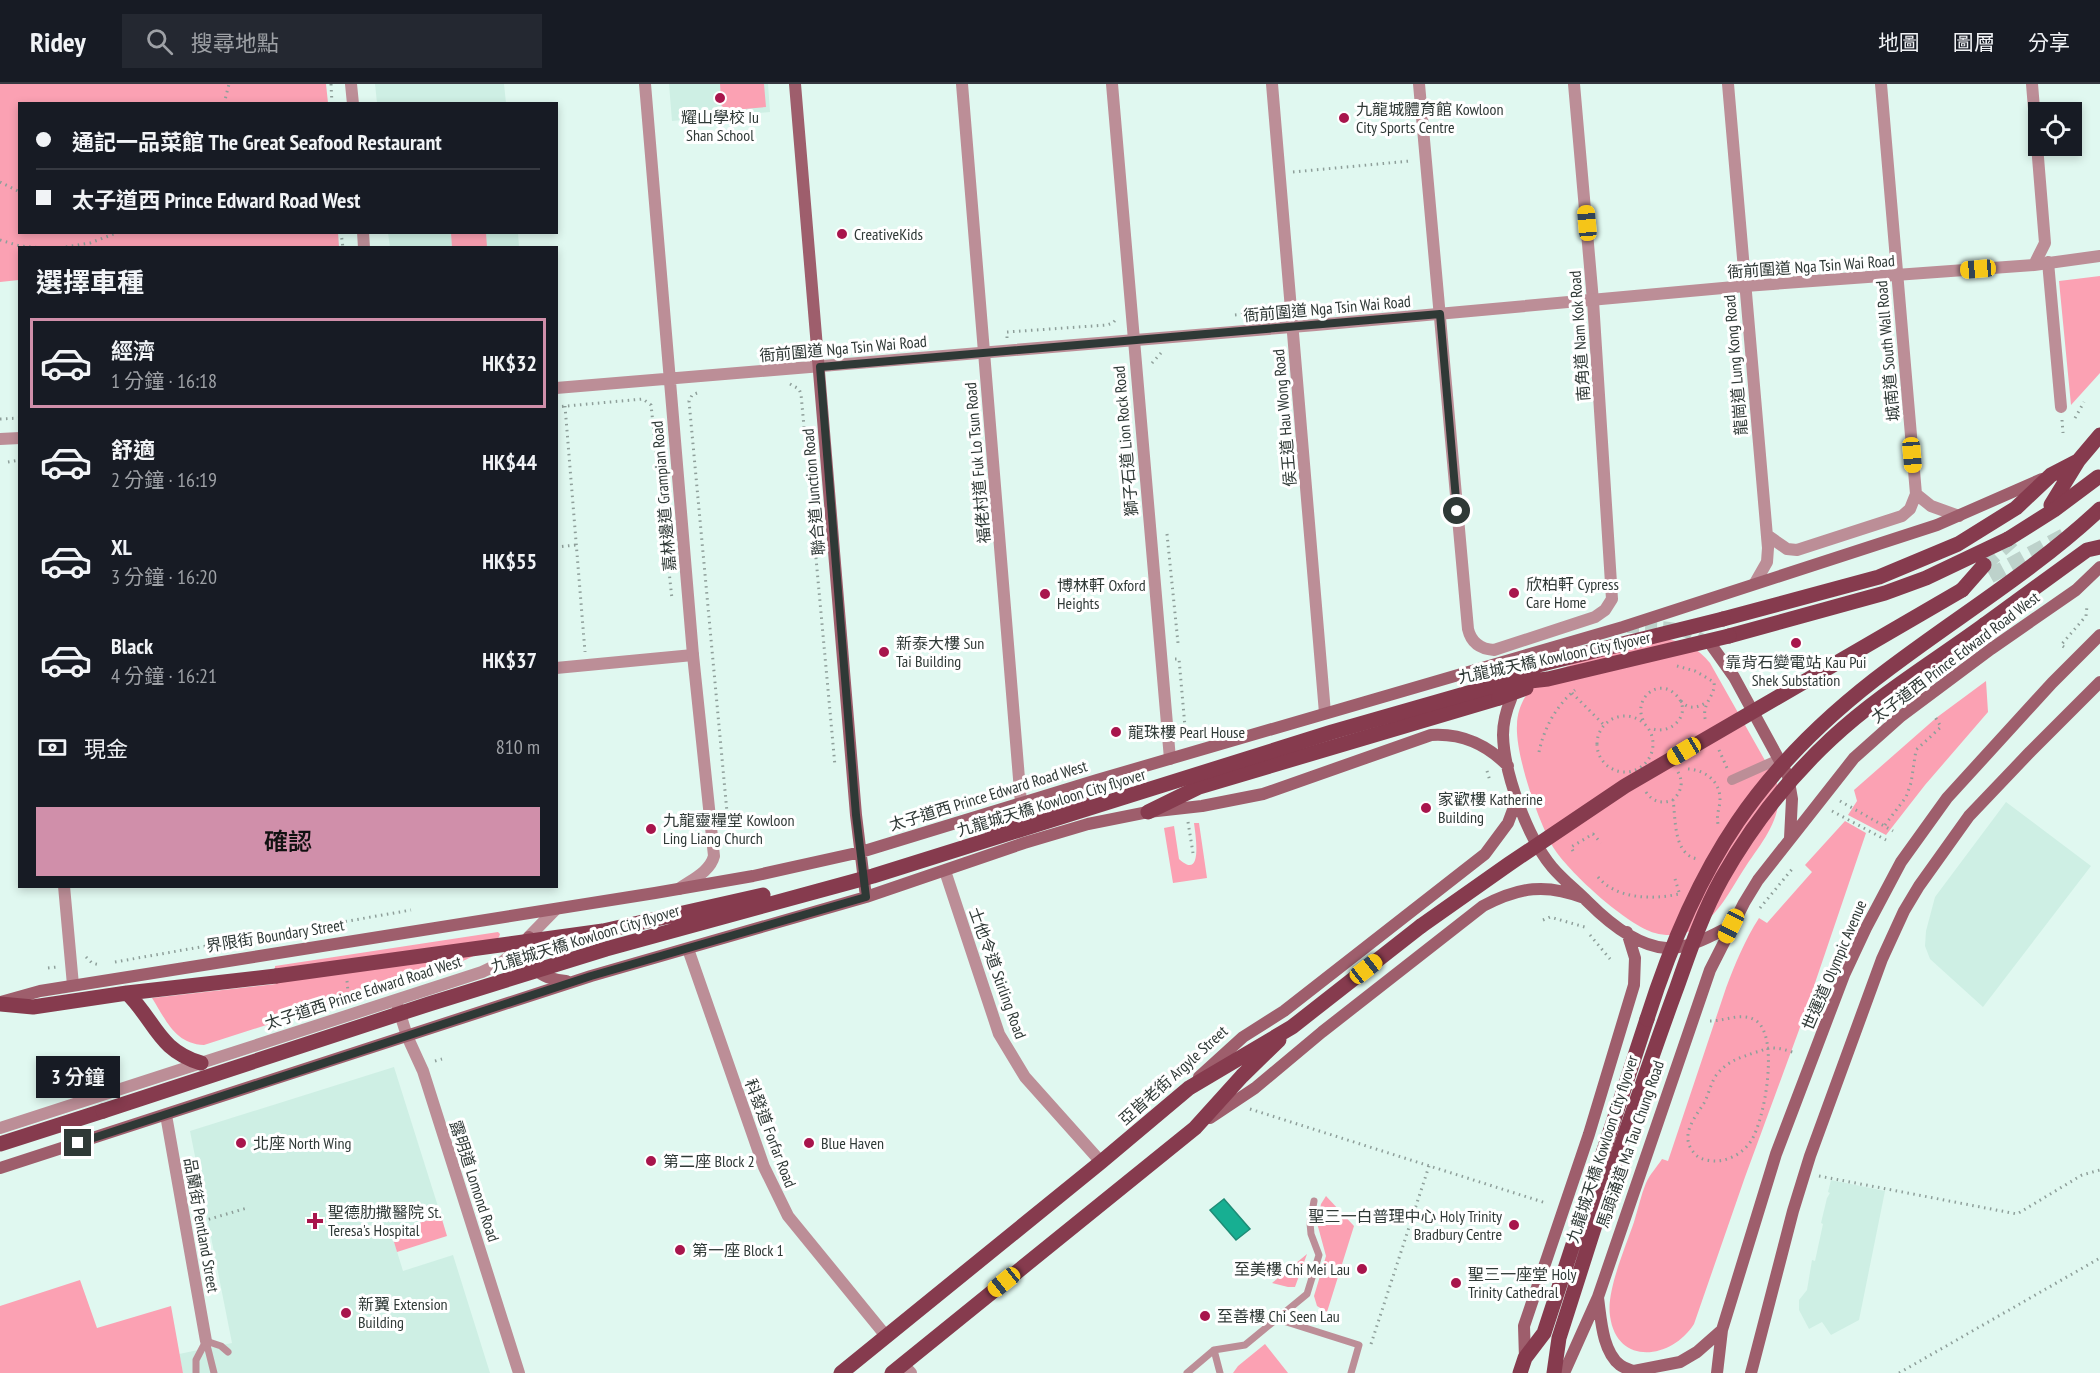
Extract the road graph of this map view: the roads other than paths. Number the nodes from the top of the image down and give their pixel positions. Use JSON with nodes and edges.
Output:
{"nodes":[{"id":1,"x":351,"y":84,"type":"edge"},
{"id":2,"x":645,"y":84,"type":"edge"},
{"id":3,"x":795,"y":84,"type":"edge"},
{"id":4,"x":962,"y":84,"type":"edge"},
{"id":5,"x":1112,"y":84,"type":"edge"},
{"id":6,"x":1272,"y":84,"type":"edge"},
{"id":7,"x":1419,"y":84,"type":"edge"},
{"id":8,"x":1574,"y":84,"type":"edge"},
{"id":9,"x":1728,"y":84,"type":"edge"},
{"id":10,"x":1881,"y":84,"type":"edge"},
{"id":11,"x":2032,"y":84,"type":"edge"},
{"id":12,"x":353,"y":102,"type":"edge"},
{"id":13,"x":2045,"y":243,"type":"junction"},
{"id":14,"x":2100,"y":256,"type":"edge"},
{"id":15,"x":2054,"y":262,"type":"junction"},
{"id":16,"x":2034,"y":265,"type":"junction"},
{"id":17,"x":1897,"y":276,"type":"junction"},
{"id":18,"x":1745,"y":286,"type":"junction"},
{"id":19,"x":1593,"y":301,"type":"junction"},
{"id":20,"x":1440,"y":314,"type":"junction"},
{"id":21,"x":1293,"y":327,"type":"junction"},
{"id":22,"x":1134,"y":340,"type":"junction"},
{"id":23,"x":984,"y":353,"type":"junction"},
{"id":24,"x":820,"y":367,"type":"junction"},
{"id":25,"x":670,"y":378,"type":"junction"},
{"id":26,"x":558,"y":388,"type":"edge"},
{"id":27,"x":2061,"y":411,"type":"road end"},
{"id":28,"x":2100,"y":435,"type":"edge"},
{"id":29,"x":18,"y":438,"type":"edge"},
{"id":30,"x":0,"y":439,"type":"edge"},
{"id":31,"x":2078,"y":461,"type":"junction"},
{"id":32,"x":2051,"y":475,"type":"junction"},
{"id":33,"x":2100,"y":475,"type":"edge"},
{"id":34,"x":1916,"y":494,"type":"junction"},
{"id":35,"x":2051,"y":505,"type":"dead end"},
{"id":36,"x":2100,"y":509,"type":"edge"},
{"id":37,"x":1959,"y":516,"type":"junction"},
{"id":38,"x":1767,"y":535,"type":"junction"},
{"id":39,"x":2100,"y":547,"type":"edge"},
{"id":40,"x":2100,"y":567,"type":"edge"},
{"id":41,"x":1987,"y":570,"type":"tunnel mouth"},
{"id":42,"x":1755,"y":583,"type":"junction"},
{"id":43,"x":2100,"y":635,"type":"edge"},
{"id":44,"x":1712,"y":646,"type":"tunnel mouth"},
{"id":45,"x":693,"y":655,"type":"junction"},
{"id":46,"x":558,"y":668,"type":"edge"},
{"id":47,"x":1548,"y":680,"type":"junction"},
{"id":48,"x":2100,"y":682,"type":"edge"},
{"id":49,"x":1510,"y":699,"type":"dead end"},
{"id":50,"x":1325,"y":713,"type":"junction"},
{"id":51,"x":1170,"y":759,"type":"junction"},
{"id":52,"x":1779,"y":759,"type":"junction"},
{"id":53,"x":1508,"y":766,"type":"junction"},
{"id":54,"x":1732,"y":780,"type":"road end"},
{"id":55,"x":1517,"y":799,"type":"junction"},
{"id":56,"x":1021,"y":803,"type":"junction"},
{"id":57,"x":1148,"y":812,"type":"junction"},
{"id":58,"x":1790,"y":838,"type":"junction"},
{"id":59,"x":861,"y":852,"type":"junction"},
{"id":60,"x":945,"y":871,"type":"junction"},
{"id":61,"x":63,"y":888,"type":"edge"},
{"id":62,"x":679,"y":889,"type":"junction"},
{"id":63,"x":866,"y":897,"type":"junction"},
{"id":64,"x":1584,"y":898,"type":"junction"},
{"id":65,"x":556,"y":909,"type":"junction"},
{"id":66,"x":1731,"y":926,"type":"junction"},
{"id":67,"x":1627,"y":932,"type":"junction"},
{"id":68,"x":529,"y":937,"type":"junction"},
{"id":69,"x":688,"y":949,"type":"junction"},
{"id":70,"x":591,"y":976,"type":"junction"},
{"id":71,"x":73,"y":985,"type":"junction"},
{"id":72,"x":127,"y":993,"type":"junction"},
{"id":73,"x":396,"y":1000,"type":"junction"},
{"id":74,"x":0,"y":1003,"type":"edge"},
{"id":75,"x":1292,"y":1027,"type":"junction"},
{"id":76,"x":407,"y":1036,"type":"junction"},
{"id":77,"x":201,"y":1063,"type":"junction"},
{"id":78,"x":1188,"y":1088,"type":"junction"},
{"id":79,"x":166,"y":1115,"type":"junction"},
{"id":80,"x":0,"y":1128,"type":"edge"},
{"id":81,"x":1195,"y":1128,"type":"junction"},
{"id":82,"x":0,"y":1144,"type":"edge"},
{"id":83,"x":1101,"y":1162,"type":"junction"},
{"id":84,"x":0,"y":1168,"type":"edge"},
{"id":85,"x":1604,"y":1173,"type":"junction"},
{"id":86,"x":1314,"y":1201,"type":"dead end"},
{"id":87,"x":1598,"y":1297,"type":"junction"},
{"id":88,"x":1277,"y":1319,"type":"junction"},
{"id":89,"x":1722,"y":1330,"type":"junction"},
{"id":90,"x":886,"y":1336,"type":"junction"},
{"id":91,"x":206,"y":1341,"type":"junction"},
{"id":92,"x":1214,"y":1350,"type":"junction"},
{"id":93,"x":228,"y":1352,"type":"dead end"},
{"id":94,"x":1525,"y":1358,"type":"junction"},
{"id":95,"x":902,"y":1370,"type":"edge"},
{"id":96,"x":1635,"y":1372,"type":"edge"},
{"id":97,"x":196,"y":1373,"type":"edge"},
{"id":98,"x":214,"y":1373,"type":"edge"},
{"id":99,"x":519,"y":1373,"type":"edge"},
{"id":100,"x":842,"y":1373,"type":"edge"},
{"id":101,"x":1187,"y":1373,"type":"edge"},
{"id":102,"x":1219,"y":1373,"type":"edge"},
{"id":103,"x":1351,"y":1373,"type":"edge"},
{"id":104,"x":1520,"y":1373,"type":"edge"},
{"id":105,"x":1554,"y":1373,"type":"edge"},
{"id":106,"x":1564,"y":1373,"type":"edge"},
{"id":107,"x":1717,"y":1373,"type":"edge"},
{"id":108,"x":1751,"y":1373,"type":"edge"}],
"edges":[{"from":1,"to":12,"type":"street"},
{"from":2,"to":25,"type":"street","name":"嘉林邊道 Grampian Road"},
{"from":3,"to":24,"type":"main road","name":"聯合道 Junction Road"},
{"from":4,"to":23,"type":"street","name":"福佬村道 Fuk Lo Tsun Road"},
{"from":5,"to":22,"type":"street","name":"獅子石道 Lion Rock Road"},
{"from":6,"to":21,"type":"street","name":"侯王道 Hau Wong Road"},
{"from":7,"to":20,"type":"street"},
{"from":8,"to":19,"type":"street","name":"南角道 Nam Kok Road"},
{"from":9,"to":18,"type":"street","name":"龍崗道 Lung Kong Road"},
{"from":10,"to":17,"type":"street","name":"城南道 South Wall Road"},
{"from":11,"to":13,"type":"street"},
{"from":13,"to":15,"type":"street"},
{"from":13,"to":16,"type":"street"},
{"from":14,"to":15,"type":"street","name":"衙前圍道 Nga Tsin Wai Road"},
{"from":15,"to":16,"type":"street","name":"衙前圍道 Nga Tsin Wai Road"},
{"from":15,"to":27,"type":"street"},
{"from":16,"to":17,"type":"street","name":"衙前圍道 Nga Tsin Wai Road"},
{"from":17,"to":18,"type":"street","name":"衙前圍道 Nga Tsin Wai Road"},
{"from":17,"to":34,"type":"street","name":"城南道 South Wall Road"},
{"from":18,"to":19,"type":"street","name":"衙前圍道 Nga Tsin Wai Road"},
{"from":18,"to":38,"type":"street","name":"龍崗道 Lung Kong Road"},
{"from":19,"to":20,"type":"street","name":"衙前圍道 Nga Tsin Wai Road"},
{"from":19,"to":20,"type":"street","name":"南角道 Nam Kok Road"},
{"from":20,"to":21,"type":"street","name":"衙前圍道 Nga Tsin Wai Road"},
{"from":21,"to":22,"type":"street","name":"衙前圍道 Nga Tsin Wai Road"},
{"from":21,"to":50,"type":"street","name":"侯王道 Hau Wong Road"},
{"from":22,"to":23,"type":"street","name":"衙前圍道 Nga Tsin Wai Road"},
{"from":22,"to":51,"type":"street","name":"獅子石道 Lion Rock Road"},
{"from":23,"to":24,"type":"street","name":"衙前圍道 Nga Tsin Wai Road"},
{"from":23,"to":56,"type":"street","name":"福佬村道 Fuk Lo Tsun Road"},
{"from":24,"to":25,"type":"street","name":"衙前圍道 Nga Tsin Wai Road"},
{"from":24,"to":59,"type":"main road","name":"聯合道 Junction Road"},
{"from":25,"to":26,"type":"street","name":"衙前圍道 Nga Tsin Wai Road"},
{"from":25,"to":45,"type":"street","name":"嘉林邊道 Grampian Road"},
{"from":28,"to":31,"type":"main road"},
{"from":29,"to":30,"type":"street"},
{"from":31,"to":32,"type":"main road"},
{"from":31,"to":35,"type":"main road"},
{"from":32,"to":37,"type":"main road"},
{"from":32,"to":72,"type":"main road","name":"九龍城天橋 Kowloon City flyover","bridge":true},
{"from":33,"to":47,"type":"main road","name":"九龍城天橋 Kowloon City flyover","bridge":true},
{"from":34,"to":37,"type":"street"},
{"from":34,"to":38,"type":"street"},
{"from":36,"to":85,"type":"main road","name":"九龍城天橋 Kowloon City flyover","bridge":true},
{"from":37,"to":42,"type":"main road"},
{"from":38,"to":42,"type":"street"},
{"from":39,"to":85,"type":"main road","name":"九龍城天橋 Kowloon City flyover","bridge":true},
{"from":40,"to":58,"type":"main road","name":"太子道西 Prince Edward Road West"},
{"from":41,"to":75,"type":"main road","bridge":true},
{"from":42,"to":50,"type":"main road","name":"太子道西 Prince Edward Road West"},
{"from":43,"to":89,"type":"main road","name":"世運道 Olympic Avenue"},
{"from":44,"to":52,"type":"main road"},
{"from":45,"to":46,"type":"street"},
{"from":45,"to":62,"type":"street","name":"嘉林邊道 Grampian Road"},
{"from":47,"to":57,"type":"main road","bridge":true},
{"from":47,"to":82,"type":"main road","name":"九龍城天橋 Kowloon City flyover","bridge":true},
{"from":48,"to":108,"type":"main road"},
{"from":49,"to":53,"type":"main road"},
{"from":50,"to":51,"type":"main road","name":"太子道西 Prince Edward Road West"},
{"from":51,"to":56,"type":"main road","name":"太子道西 Prince Edward Road West"},
{"from":52,"to":54,"type":"street"},
{"from":52,"to":58,"type":"main road"},
{"from":53,"to":55,"type":"main road"},
{"from":53,"to":57,"type":"main road"},
{"from":55,"to":64,"type":"main road"},
{"from":55,"to":78,"type":"main road","name":"亞皆老街 Argyle Street"},
{"from":56,"to":59,"type":"main road","name":"太子道西 Prince Edward Road West"},
{"from":57,"to":60,"type":"main road"},
{"from":58,"to":66,"type":"main road","name":"太子道西 Prince Edward Road West"},
{"from":59,"to":62,"type":"main road","name":"太子道西 Prince Edward Road West"},
{"from":59,"to":63,"type":"main road","name":"聯合道 Junction Road"},
{"from":60,"to":63,"type":"main road"},
{"from":60,"to":83,"type":"street","name":"士他令道 Stirling Road"},
{"from":61,"to":71,"type":"street"},
{"from":62,"to":65,"type":"main road","name":"太子道西 Prince Edward Road West"},
{"from":63,"to":69,"type":"main road"},
{"from":64,"to":67,"type":"main road"},
{"from":64,"to":81,"type":"main road"},
{"from":65,"to":68,"type":"street","name":"太子道西 Prince Edward Road West"},
{"from":65,"to":71,"type":"main road","name":"界限街 Boundary Street"},
{"from":66,"to":67,"type":"main road"},
{"from":66,"to":87,"type":"main road","name":"馬頭涌道 Ma Tau Chung Road"},
{"from":67,"to":94,"type":"main road"},
{"from":68,"to":70,"type":"main road"},
{"from":68,"to":73,"type":"street","name":"太子道西 Prince Edward Road West"},
{"from":69,"to":70,"type":"main road"},
{"from":69,"to":90,"type":"street","name":"科發道 Forfar Road"},
{"from":70,"to":76,"type":"main road"},
{"from":71,"to":74,"type":"main road","name":"界限街 Boundary Street"},
{"from":72,"to":74,"type":"main road","name":"界限街 Boundary Street"},
{"from":72,"to":77,"type":"main road"},
{"from":73,"to":76,"type":"street","name":"露明道 Lomond Road"},
{"from":73,"to":77,"type":"street","name":"太子道西 Prince Edward Road West"},
{"from":75,"to":78,"type":"main road"},
{"from":75,"to":81,"type":"main road"},
{"from":76,"to":79,"type":"main road"},
{"from":76,"to":99,"type":"street","name":"露明道 Lomond Road"},
{"from":77,"to":80,"type":"street","name":"太子道西 Prince Edward Road West"},
{"from":78,"to":83,"type":"main road","name":"亞皆老街 Argyle Street"},
{"from":79,"to":84,"type":"main road"},
{"from":79,"to":91,"type":"street","name":"品蘭街 Pentland Street"},
{"from":81,"to":95,"type":"main road"},
{"from":83,"to":90,"type":"main road","name":"亞皆老街 Argyle Street"},
{"from":85,"to":94,"type":"main road","name":"九龍城天橋 Kowloon City flyover"},
{"from":85,"to":105,"type":"main road","name":"九龍城天橋 Kowloon City flyover"},
{"from":86,"to":88,"type":"lane"},
{"from":87,"to":96,"type":"main road"},
{"from":87,"to":106,"type":"main road","name":"馬頭涌道 Ma Tau Chung Road"},
{"from":88,"to":92,"type":"lane"},
{"from":88,"to":103,"type":"lane"},
{"from":89,"to":96,"type":"main road"},
{"from":89,"to":107,"type":"main road","name":"世運道 Olympic Avenue"},
{"from":90,"to":100,"type":"main road","name":"亞皆老街 Argyle Street"},
{"from":91,"to":93,"type":"lane"},
{"from":91,"to":97,"type":"lane"},
{"from":91,"to":98,"type":"lane"},
{"from":92,"to":101,"type":"lane"},
{"from":92,"to":102,"type":"lane"},
{"from":94,"to":104,"type":"main road"}]}
